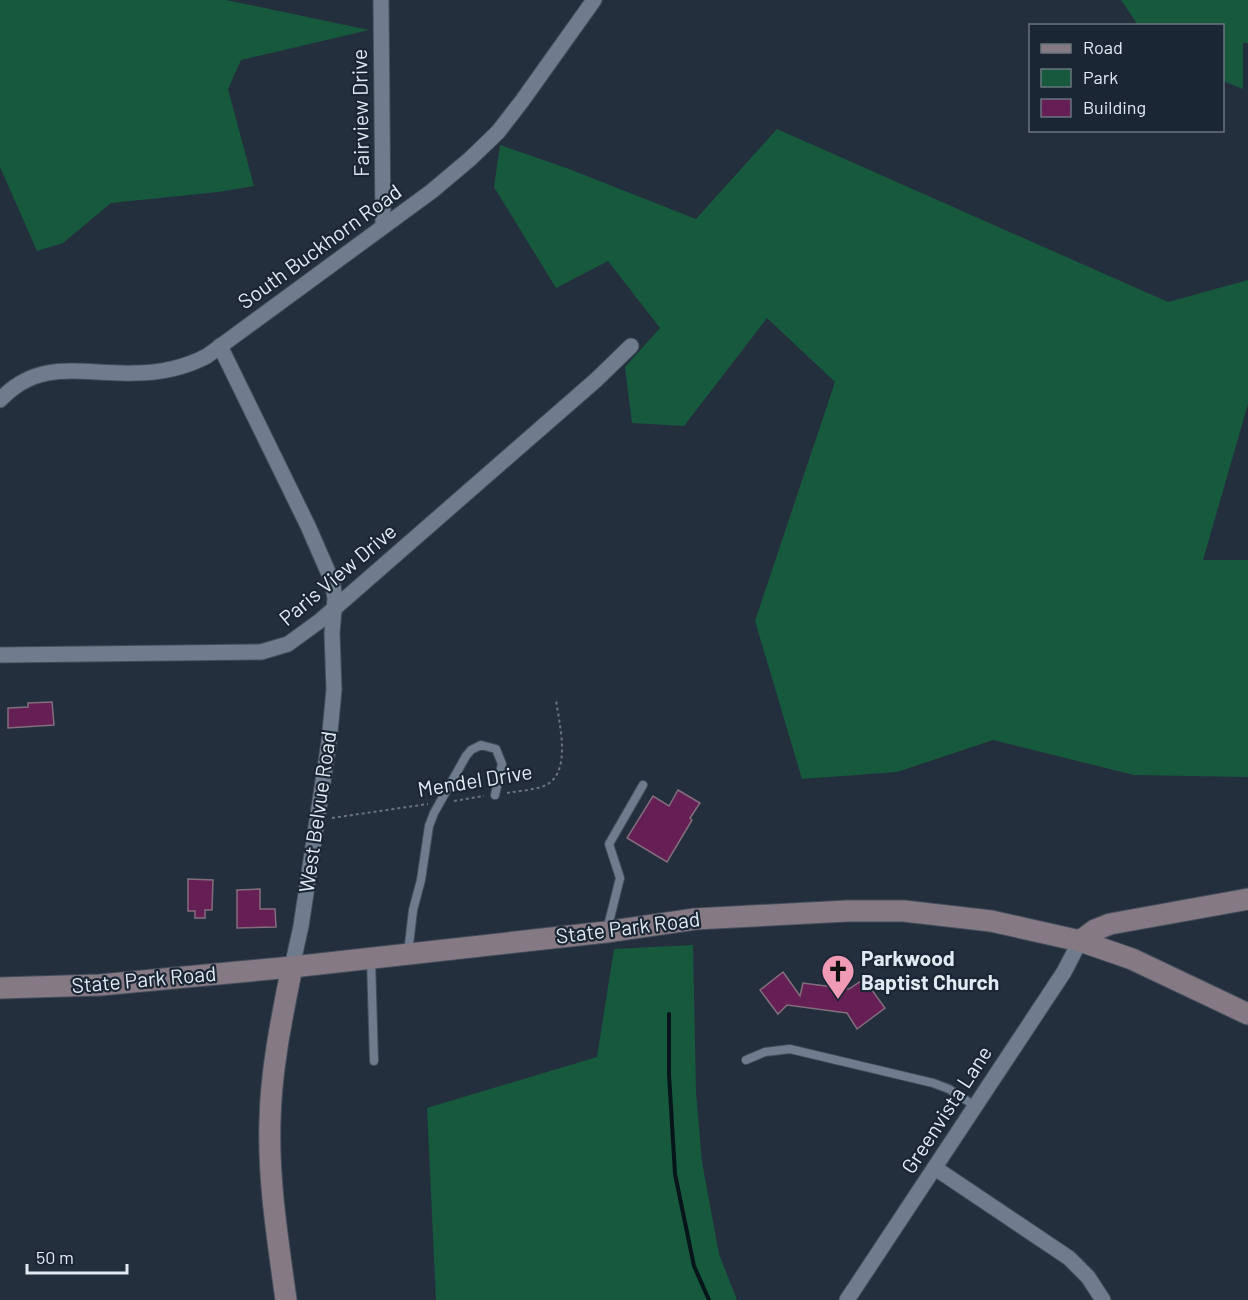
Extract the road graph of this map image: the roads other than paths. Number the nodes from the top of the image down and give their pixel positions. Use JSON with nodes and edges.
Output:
{"nodes":[{"id":1,"x":381,"y":0,"type":"edge"},
{"id":2,"x":594,"y":0,"type":"edge"},
{"id":3,"x":383,"y":226,"type":"junction"},
{"id":4,"x":220,"y":346,"type":"junction"},
{"id":5,"x":631,"y":346,"type":"dead end"},
{"id":6,"x":0,"y":400,"type":"edge"},
{"id":7,"x":335,"y":607,"type":"junction"},
{"id":8,"x":0,"y":655,"type":"edge"},
{"id":9,"x":643,"y":785,"type":"dead end"},
{"id":10,"x":495,"y":795,"type":"road end"},
{"id":11,"x":1248,"y":899,"type":"edge"},
{"id":12,"x":606,"y":932,"type":"junction"},
{"id":13,"x":1080,"y":941,"type":"junction"},
{"id":14,"x":408,"y":954,"type":"junction"},
{"id":15,"x":371,"y":958,"type":"junction"},
{"id":16,"x":292,"y":967,"type":"junction"},
{"id":17,"x":0,"y":988,"type":"edge"},
{"id":18,"x":1248,"y":1014,"type":"edge"},
{"id":19,"x":746,"y":1060,"type":"dead end"},
{"id":20,"x":374,"y":1061,"type":"dead end"},
{"id":21,"x":975,"y":1106,"type":"junction"},
{"id":22,"x":935,"y":1168,"type":"junction"},
{"id":23,"x":286,"y":1300,"type":"edge"},
{"id":24,"x":847,"y":1300,"type":"edge"},
{"id":25,"x":1103,"y":1300,"type":"edge"}],
"edges":[{"from":1,"to":3,"type":"street","name":"Fairview Drive"},
{"from":2,"to":3,"type":"street","name":"South Buckhorn Road"},
{"from":3,"to":4,"type":"street","name":"South Buckhorn Road"},
{"from":4,"to":6,"type":"street","name":"South Buckhorn Road"},
{"from":4,"to":7,"type":"street","name":"West Belvue Road"},
{"from":5,"to":7,"type":"street","name":"Paris View Drive"},
{"from":7,"to":8,"type":"street","name":"Paris View Drive"},
{"from":7,"to":16,"type":"street","name":"West Belvue Road"},
{"from":9,"to":12,"type":"lane"},
{"from":10,"to":14,"type":"lane"},
{"from":11,"to":13,"type":"main road"},
{"from":12,"to":13,"type":"main road","name":"State Park Road"},
{"from":12,"to":14,"type":"main road","name":"State Park Road"},
{"from":13,"to":18,"type":"main road","name":"State Park Road"},
{"from":13,"to":21,"type":"street","name":"Greenvista Lane"},
{"from":14,"to":15,"type":"main road","name":"State Park Road"},
{"from":15,"to":16,"type":"main road","name":"State Park Road"},
{"from":15,"to":20,"type":"lane"},
{"from":16,"to":17,"type":"main road","name":"State Park Road"},
{"from":16,"to":23,"type":"main road","name":"West Belvue Road"},
{"from":19,"to":21,"type":"lane"},
{"from":21,"to":22,"type":"street","name":"Greenvista Lane"},
{"from":22,"to":24,"type":"street","name":"Greenvista Lane"},
{"from":22,"to":25,"type":"street"}]}
